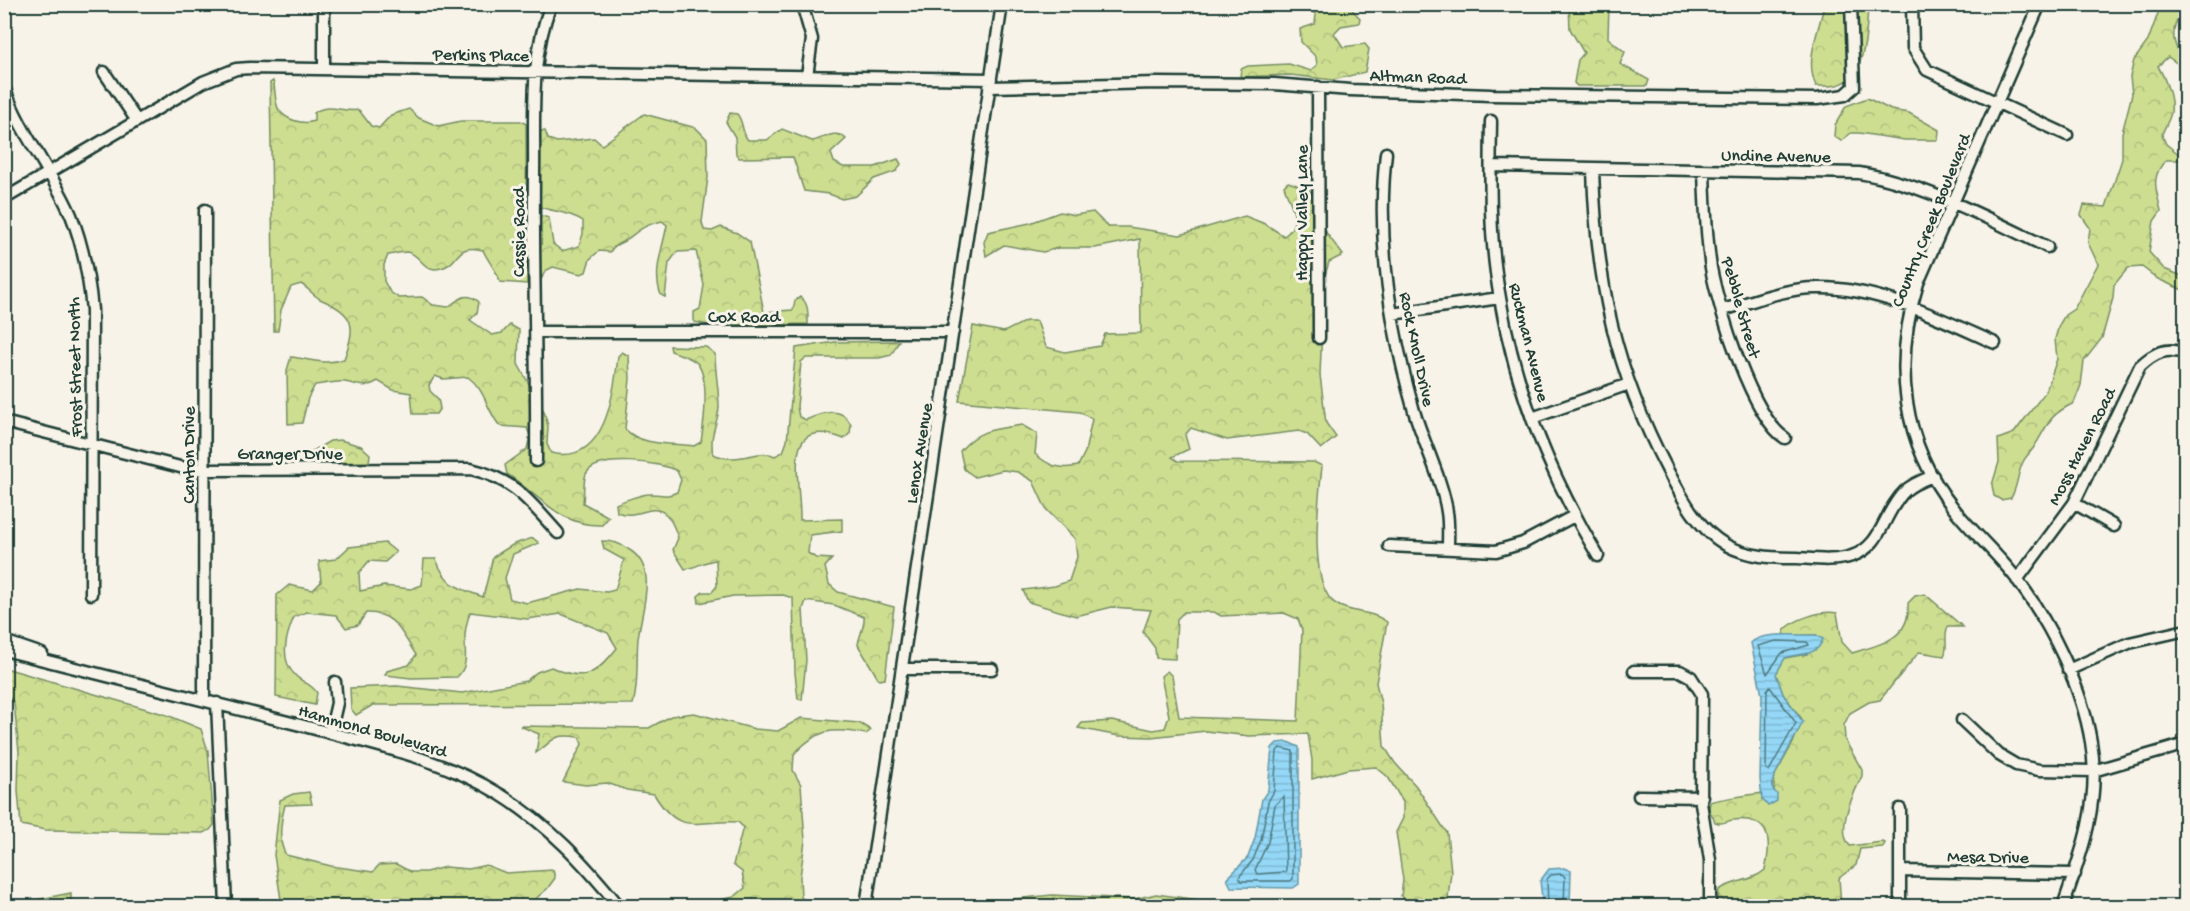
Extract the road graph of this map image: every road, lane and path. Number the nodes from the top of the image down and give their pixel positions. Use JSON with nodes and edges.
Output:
{"nodes":[{"id":1,"x":324,"y":4,"type":"edge"},
{"id":2,"x":551,"y":4,"type":"edge"},
{"id":3,"x":802,"y":4,"type":"edge"},
{"id":4,"x":1002,"y":4,"type":"edge"},
{"id":5,"x":1851,"y":4,"type":"edge"},
{"id":6,"x":1912,"y":4,"type":"edge"},
{"id":7,"x":2040,"y":4,"type":"edge"},
{"id":8,"x":324,"y":68,"type":"junction"},
{"id":9,"x":104,"y":72,"type":"dead end"},
{"id":10,"x":535,"y":72,"type":"junction"},
{"id":11,"x":807,"y":76,"type":"junction"},
{"id":12,"x":990,"y":83,"type":"junction"},
{"id":13,"x":4,"y":87,"type":"edge"},
{"id":14,"x":1318,"y":87,"type":"junction"},
{"id":15,"x":1996,"y":102,"type":"junction"},
{"id":16,"x":136,"y":121,"type":"junction"},
{"id":17,"x":1491,"y":121,"type":"dead end"},
{"id":18,"x":2067,"y":135,"type":"dead end"},
{"id":19,"x":1386,"y":153,"type":"dead end"},
{"id":20,"x":1491,"y":166,"type":"junction"},
{"id":21,"x":1593,"y":169,"type":"junction"},
{"id":22,"x":1704,"y":171,"type":"junction"},
{"id":23,"x":48,"y":173,"type":"junction"},
{"id":24,"x":4,"y":199,"type":"edge"},
{"id":25,"x":1952,"y":204,"type":"junction"},
{"id":26,"x":206,"y":210,"type":"dead end"},
{"id":27,"x":2047,"y":247,"type":"dead end"},
{"id":28,"x":1500,"y":298,"type":"junction"},
{"id":29,"x":1910,"y":308,"type":"junction"},
{"id":30,"x":1722,"y":310,"type":"junction"},
{"id":31,"x":1392,"y":314,"type":"junction"},
{"id":32,"x":536,"y":332,"type":"junction"},
{"id":33,"x":953,"y":332,"type":"junction"},
{"id":34,"x":1318,"y":338,"type":"dead end"},
{"id":35,"x":1995,"y":343,"type":"dead end"},
{"id":36,"x":2186,"y":354,"type":"edge"},
{"id":37,"x":1629,"y":384,"type":"junction"},
{"id":38,"x":1532,"y":418,"type":"junction"},
{"id":39,"x":4,"y":422,"type":"edge"},
{"id":40,"x":1785,"y":438,"type":"dead end"},
{"id":41,"x":91,"y":446,"type":"junction"},
{"id":42,"x":536,"y":461,"type":"dead end"},
{"id":43,"x":205,"y":470,"type":"junction"},
{"id":44,"x":1932,"y":476,"type":"junction"},
{"id":45,"x":2074,"y":503,"type":"junction"},
{"id":46,"x":1574,"y":516,"type":"junction"},
{"id":47,"x":2114,"y":526,"type":"dead end"},
{"id":48,"x":558,"y":533,"type":"dead end"},
{"id":49,"x":1389,"y":546,"type":"dead end"},
{"id":50,"x":1448,"y":548,"type":"junction"},
{"id":51,"x":1598,"y":556,"type":"dead end"},
{"id":52,"x":2018,"y":580,"type":"junction"},
{"id":53,"x":91,"y":594,"type":"dead end"},
{"id":54,"x":2186,"y":630,"type":"edge"},
{"id":55,"x":4,"y":641,"type":"edge"},
{"id":56,"x":4,"y":650,"type":"edge"},
{"id":57,"x":73,"y":666,"type":"junction"},
{"id":58,"x":902,"y":669,"type":"junction"},
{"id":59,"x":992,"y":669,"type":"dead end"},
{"id":60,"x":2068,"y":670,"type":"junction"},
{"id":61,"x":1634,"y":671,"type":"dead end"},
{"id":62,"x":335,"y":682,"type":"dead end"},
{"id":63,"x":204,"y":699,"type":"junction"},
{"id":64,"x":218,"y":703,"type":"junction"},
{"id":65,"x":1962,"y":720,"type":"dead end"},
{"id":66,"x":330,"y":733,"type":"junction"},
{"id":67,"x":2186,"y":744,"type":"edge"},
{"id":68,"x":2093,"y":771,"type":"junction"},
{"id":69,"x":1639,"y":796,"type":"dead end"},
{"id":70,"x":1702,"y":797,"type":"junction"},
{"id":71,"x":1900,"y":809,"type":"dead end"},
{"id":72,"x":2186,"y":865,"type":"edge"},
{"id":73,"x":1900,"y":871,"type":"junction"},
{"id":74,"x":2075,"y":874,"type":"junction"},
{"id":75,"x":226,"y":906,"type":"edge"},
{"id":76,"x":619,"y":906,"type":"edge"},
{"id":77,"x":866,"y":906,"type":"edge"},
{"id":78,"x":1710,"y":906,"type":"edge"},
{"id":79,"x":1900,"y":906,"type":"edge"},
{"id":80,"x":2063,"y":906,"type":"edge"},
{"id":81,"x":2185,"y":906,"type":"edge"}],
"edges":[{"from":1,"to":8,"type":"street"},
{"from":2,"to":10,"type":"street","name":"Cassie Road"},
{"from":3,"to":11,"type":"street"},
{"from":4,"to":12,"type":"street","name":"Lenox Avenue"},
{"from":5,"to":14,"type":"street","name":"Altman Road"},
{"from":6,"to":15,"type":"street"},
{"from":7,"to":15,"type":"street","name":"Country Creek Boulevard"},
{"from":8,"to":10,"type":"street","name":"Perkins Place"},
{"from":8,"to":16,"type":"street","name":"Perkins Place"},
{"from":9,"to":16,"type":"street"},
{"from":10,"to":11,"type":"street","name":"Perkins Place"},
{"from":10,"to":32,"type":"street","name":"Cassie Road"},
{"from":11,"to":12,"type":"street","name":"Perkins Place"},
{"from":12,"to":14,"type":"street","name":"Altman Road"},
{"from":12,"to":33,"type":"street","name":"Lenox Avenue"},
{"from":13,"to":23,"type":"street","name":"Frost Street North"},
{"from":14,"to":34,"type":"street","name":"Happy Valley Lane"},
{"from":15,"to":18,"type":"street"},
{"from":15,"to":25,"type":"street","name":"Country Creek Boulevard"},
{"from":16,"to":23,"type":"street","name":"Perkins Place"},
{"from":17,"to":20,"type":"street","name":"Ruckman Avenue"},
{"from":19,"to":31,"type":"street","name":"Rock Knoll Drive"},
{"from":20,"to":21,"type":"street","name":"Undine Avenue"},
{"from":20,"to":28,"type":"street","name":"Ruckman Avenue"},
{"from":21,"to":22,"type":"street","name":"Undine Avenue"},
{"from":21,"to":37,"type":"street"},
{"from":22,"to":25,"type":"street","name":"Undine Avenue"},
{"from":22,"to":30,"type":"street","name":"Pebble Street"},
{"from":23,"to":24,"type":"street","name":"Perkins Place"},
{"from":23,"to":41,"type":"street","name":"Frost Street North"},
{"from":25,"to":27,"type":"street","name":"Undine Avenue"},
{"from":25,"to":29,"type":"street","name":"Country Creek Boulevard"},
{"from":26,"to":43,"type":"street","name":"Canton Drive"},
{"from":28,"to":31,"type":"street"},
{"from":28,"to":38,"type":"street","name":"Ruckman Avenue"},
{"from":29,"to":30,"type":"street"},
{"from":29,"to":35,"type":"street"},
{"from":29,"to":44,"type":"street","name":"Country Creek Boulevard"},
{"from":30,"to":40,"type":"street","name":"Pebble Street"},
{"from":31,"to":50,"type":"street","name":"Rock Knoll Drive"},
{"from":32,"to":33,"type":"street","name":"Cox Road"},
{"from":32,"to":42,"type":"street","name":"Cassie Road"},
{"from":33,"to":58,"type":"street","name":"Lenox Avenue"},
{"from":36,"to":45,"type":"street","name":"Moss Haven Road"},
{"from":37,"to":38,"type":"street"},
{"from":37,"to":44,"type":"street"},
{"from":38,"to":46,"type":"street","name":"Ruckman Avenue"},
{"from":39,"to":41,"type":"street","name":"Granger Drive"},
{"from":41,"to":43,"type":"street","name":"Granger Drive"},
{"from":41,"to":53,"type":"street","name":"Frost Street North"},
{"from":43,"to":48,"type":"street","name":"Granger Drive"},
{"from":43,"to":63,"type":"street","name":"Canton Drive"},
{"from":44,"to":52,"type":"street","name":"Country Creek Boulevard"},
{"from":45,"to":47,"type":"street"},
{"from":45,"to":52,"type":"street","name":"Moss Haven Road"},
{"from":46,"to":50,"type":"street"},
{"from":46,"to":51,"type":"street","name":"Ruckman Avenue"},
{"from":49,"to":50,"type":"street"},
{"from":52,"to":60,"type":"street","name":"Country Creek Boulevard"},
{"from":54,"to":60,"type":"street"},
{"from":55,"to":57,"type":"street","name":"Hammond Boulevard"},
{"from":56,"to":57,"type":"street","name":"Hammond Boulevard"},
{"from":57,"to":63,"type":"street","name":"Hammond Boulevard"},
{"from":58,"to":59,"type":"street"},
{"from":58,"to":77,"type":"street","name":"Lenox Avenue"},
{"from":60,"to":68,"type":"street","name":"Country Creek Boulevard"},
{"from":61,"to":70,"type":"street"},
{"from":62,"to":66,"type":"street"},
{"from":63,"to":64,"type":"street","name":"Hammond Boulevard"},
{"from":64,"to":66,"type":"street","name":"Hammond Boulevard"},
{"from":64,"to":75,"type":"street"},
{"from":65,"to":68,"type":"street"},
{"from":66,"to":76,"type":"street","name":"Hammond Boulevard"},
{"from":67,"to":68,"type":"street"},
{"from":68,"to":74,"type":"street","name":"Country Creek Boulevard"},
{"from":69,"to":70,"type":"street"},
{"from":70,"to":78,"type":"street"},
{"from":71,"to":73,"type":"street"},
{"from":72,"to":81,"type":"street"},
{"from":73,"to":74,"type":"street","name":"Mesa Drive"},
{"from":73,"to":79,"type":"street"},
{"from":74,"to":80,"type":"street","name":"Country Creek Boulevard"}]}
